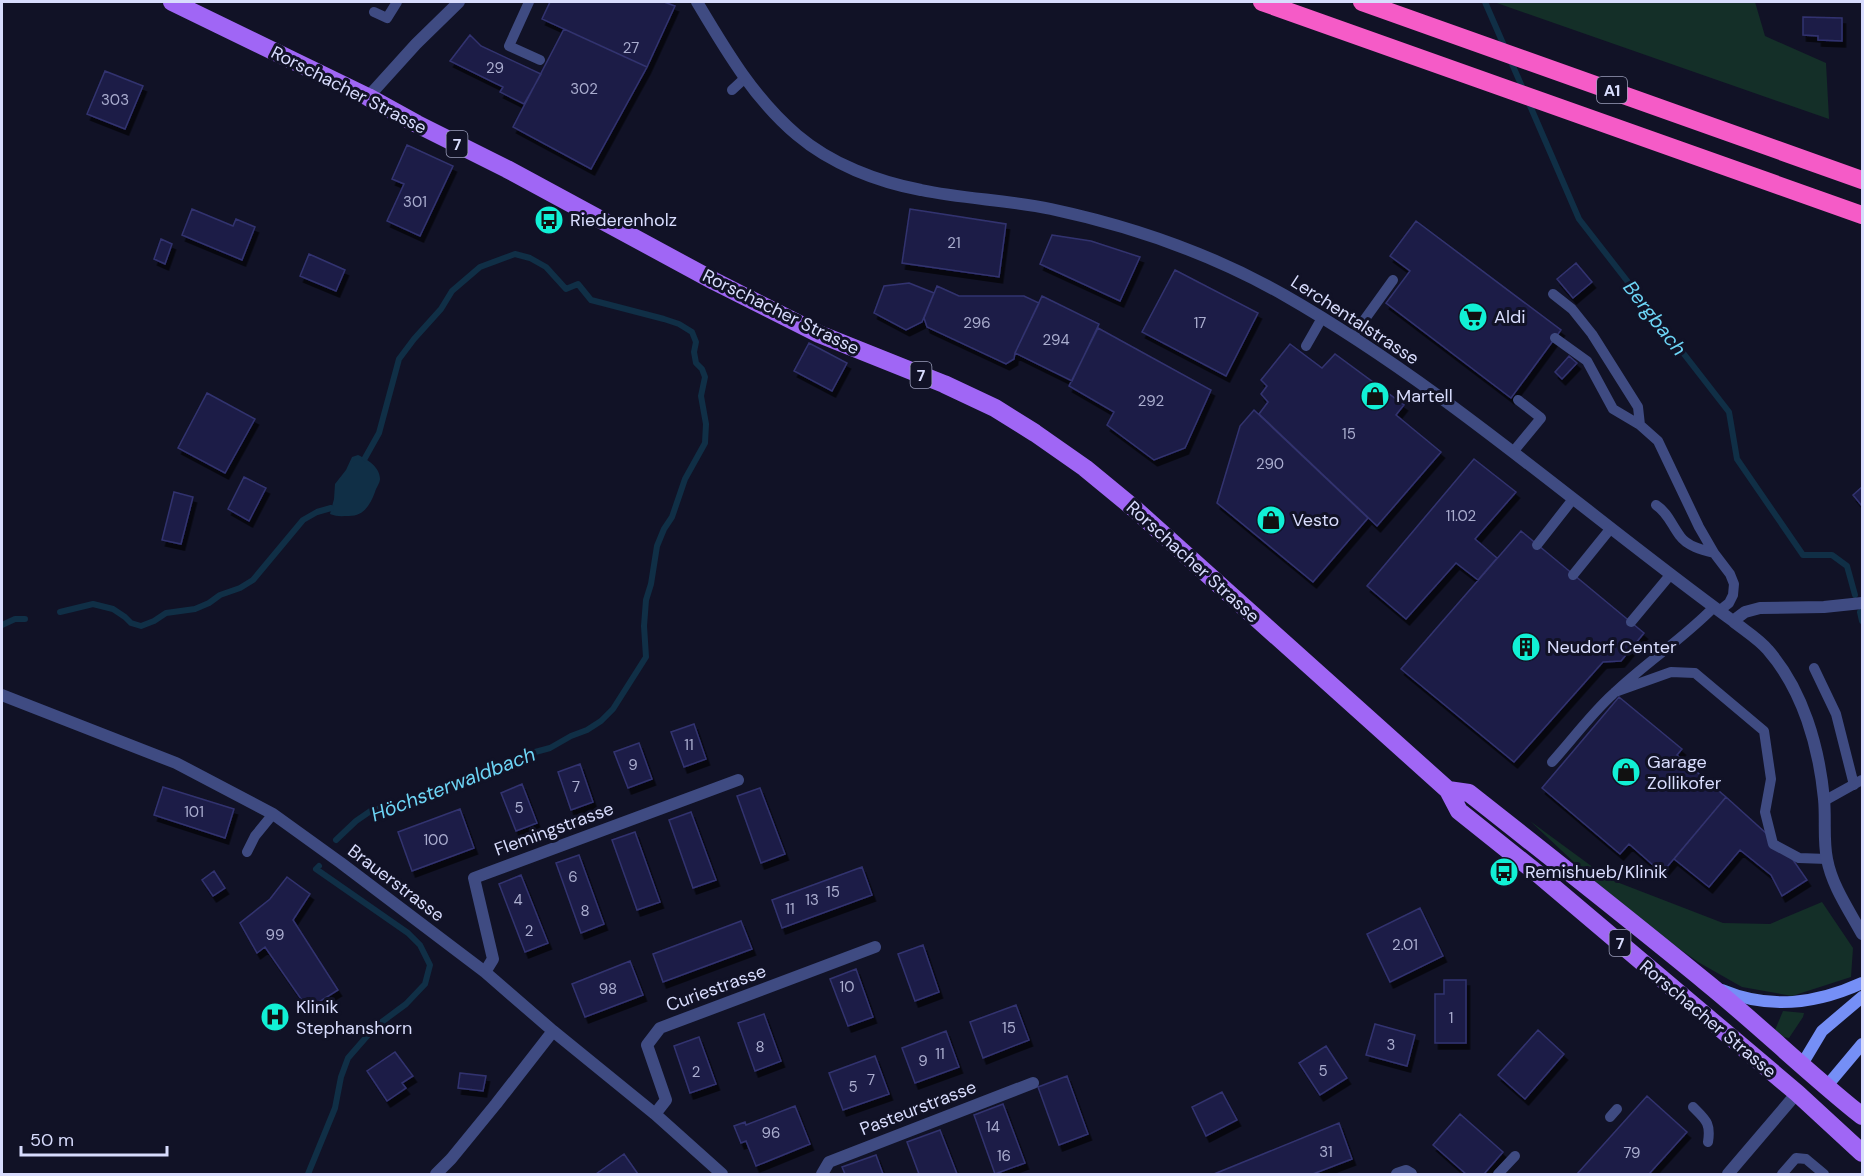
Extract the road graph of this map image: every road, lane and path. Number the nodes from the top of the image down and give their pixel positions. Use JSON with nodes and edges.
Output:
{"nodes":[{"id":1,"x":171,"y":2,"type":"edge"},
{"id":2,"x":397,"y":2,"type":"edge"},
{"id":3,"x":459,"y":2,"type":"edge"},
{"id":4,"x":529,"y":2,"type":"edge"},
{"id":5,"x":696,"y":2,"type":"edge"},
{"id":6,"x":1262,"y":2,"type":"edge"},
{"id":7,"x":1362,"y":2,"type":"edge"},
{"id":8,"x":374,"y":12,"type":"dead end"},
{"id":9,"x":540,"y":60,"type":"dead end"},
{"id":10,"x":745,"y":78,"type":"junction"},
{"id":11,"x":732,"y":90,"type":"dead end"},
{"id":12,"x":369,"y":97,"type":"junction"},
{"id":13,"x":1863,"y":180,"type":"edge"},
{"id":14,"x":1863,"y":215,"type":"edge"},
{"id":15,"x":1393,"y":280,"type":"dead end"},
{"id":16,"x":1553,"y":294,"type":"dead end"},
{"id":17,"x":1322,"y":318,"type":"junction"},
{"id":18,"x":1352,"y":337,"type":"junction"},
{"id":19,"x":1555,"y":338,"type":"dead end"},
{"id":20,"x":1306,"y":346,"type":"dead end"},
{"id":21,"x":1518,"y":400,"type":"dead end"},
{"id":22,"x":1640,"y":426,"type":"junction"},
{"id":23,"x":1513,"y":452,"type":"junction"},
{"id":24,"x":1573,"y":499,"type":"junction"},
{"id":25,"x":1656,"y":505,"type":"dead end"},
{"id":26,"x":1611,"y":528,"type":"junction"},
{"id":27,"x":1537,"y":545,"type":"dead end"},
{"id":28,"x":1714,"y":553,"type":"junction"},
{"id":29,"x":1671,"y":574,"type":"junction"},
{"id":30,"x":1574,"y":575,"type":"dead end"},
{"id":31,"x":1863,"y":603,"type":"edge"},
{"id":32,"x":1716,"y":609,"type":"junction"},
{"id":33,"x":1732,"y":621,"type":"junction"},
{"id":34,"x":1631,"y":622,"type":"dead end"},
{"id":35,"x":1814,"y":668,"type":"dead end"},
{"id":36,"x":1615,"y":692,"type":"junction"},
{"id":37,"x":2,"y":695,"type":"edge"},
{"id":38,"x":1552,"y":762,"type":"dead end"},
{"id":39,"x":738,"y":780,"type":"dead end"},
{"id":40,"x":1858,"y":783,"type":"edge"},
{"id":41,"x":1449,"y":790,"type":"junction"},
{"id":42,"x":1824,"y":801,"type":"junction"},
{"id":43,"x":273,"y":814,"type":"junction"},
{"id":44,"x":247,"y":852,"type":"dead end"},
{"id":45,"x":1827,"y":859,"type":"junction"},
{"id":46,"x":1863,"y":934,"type":"edge"},
{"id":47,"x":875,"y":946,"type":"dead end"},
{"id":48,"x":485,"y":972,"type":"junction"},
{"id":49,"x":1863,"y":983,"type":"edge"},
{"id":50,"x":1708,"y":984,"type":"junction"},
{"id":51,"x":1863,"y":997,"type":"edge"},
{"id":52,"x":553,"y":1031,"type":"junction"},
{"id":53,"x":1863,"y":1044,"type":"edge"},
{"id":54,"x":1801,"y":1066,"type":"junction"},
{"id":55,"x":1033,"y":1083,"type":"dead end"},
{"id":56,"x":1826,"y":1088,"type":"junction"},
{"id":57,"x":1797,"y":1093,"type":"junction"},
{"id":58,"x":1693,"y":1107,"type":"dead end"},
{"id":59,"x":655,"y":1114,"type":"junction"},
{"id":60,"x":1863,"y":1116,"type":"edge"},
{"id":61,"x":1708,"y":1142,"type":"dead end"},
{"id":62,"x":1863,"y":1153,"type":"edge"},
{"id":63,"x":1515,"y":1156,"type":"dead end"},
{"id":64,"x":436,"y":1174,"type":"edge"},
{"id":65,"x":722,"y":1174,"type":"edge"},
{"id":66,"x":822,"y":1174,"type":"edge"},
{"id":67,"x":1397,"y":1174,"type":"edge"},
{"id":68,"x":1411,"y":1174,"type":"edge"},
{"id":69,"x":1498,"y":1174,"type":"edge"},
{"id":70,"x":1728,"y":1174,"type":"edge"},
{"id":71,"x":1782,"y":1174,"type":"edge"},
{"id":72,"x":1824,"y":1174,"type":"edge"}],
"edges":[{"from":1,"to":12,"type":"main road","name":"Rorschacher Strasse","number":"7"},
{"from":2,"to":8,"type":"lane"},
{"from":3,"to":12,"type":"street"},
{"from":4,"to":9,"type":"lane"},
{"from":5,"to":10,"type":"street","name":"Lerchentalstrasse"},
{"from":6,"to":14,"type":"highway","number":"A1"},
{"from":7,"to":13,"type":"highway","number":"A1"},
{"from":10,"to":11,"type":"lane"},
{"from":10,"to":17,"type":"street","name":"Lerchentalstrasse"},
{"from":12,"to":41,"type":"main road","name":"Rorschacher Strasse","number":"7"},
{"from":15,"to":18,"type":"lane"},
{"from":16,"to":22,"type":"lane"},
{"from":17,"to":18,"type":"street","name":"Lerchentalstrasse"},
{"from":17,"to":20,"type":"lane"},
{"from":18,"to":23,"type":"street","name":"Lerchentalstrasse"},
{"from":19,"to":22,"type":"lane"},
{"from":21,"to":23,"type":"lane"},
{"from":22,"to":28,"type":"lane"},
{"from":23,"to":24,"type":"street","name":"Lerchentalstrasse"},
{"from":24,"to":26,"type":"street","name":"Lerchentalstrasse"},
{"from":24,"to":27,"type":"lane"},
{"from":25,"to":28,"type":"lane"},
{"from":26,"to":29,"type":"street","name":"Lerchentalstrasse"},
{"from":26,"to":30,"type":"lane"},
{"from":28,"to":32,"type":"lane"},
{"from":29,"to":32,"type":"street","name":"Lerchentalstrasse"},
{"from":29,"to":34,"type":"lane"},
{"from":31,"to":33,"type":"street"},
{"from":32,"to":33,"type":"street","name":"Lerchentalstrasse"},
{"from":32,"to":36,"type":"lane"},
{"from":33,"to":42,"type":"street","name":"Lerchentalstrasse"},
{"from":35,"to":40,"type":"lane"},
{"from":36,"to":38,"type":"lane"},
{"from":36,"to":45,"type":"lane"},
{"from":37,"to":43,"type":"street","name":"Brauerstrasse"},
{"from":39,"to":48,"type":"street","name":"Flemingstrasse"},
{"from":40,"to":42,"type":"lane"},
{"from":41,"to":50,"type":"main road","name":"Rorschacher Strasse","number":"7"},
{"from":41,"to":57,"type":"main road","name":"Rorschacher Strasse","number":"7"},
{"from":42,"to":45,"type":"street","name":"Lerchentalstrasse"},
{"from":43,"to":44,"type":"lane"},
{"from":43,"to":48,"type":"street","name":"Brauerstrasse"},
{"from":45,"to":46,"type":"street","name":"Lerchentalstrasse"},
{"from":47,"to":59,"type":"street","name":"Curiestrasse"},
{"from":48,"to":52,"type":"street","name":"Brauerstrasse"},
{"from":49,"to":50,"type":"main road"},
{"from":50,"to":54,"type":"main road","name":"Rorschacher Strasse","number":"7"},
{"from":51,"to":54,"type":"main road"},
{"from":52,"to":59,"type":"street","name":"Brauerstrasse"},
{"from":52,"to":64,"type":"street"},
{"from":53,"to":56,"type":"main road"},
{"from":54,"to":56,"type":"main road","name":"Rorschacher Strasse","number":"7"},
{"from":54,"to":57,"type":"main road"},
{"from":55,"to":66,"type":"street","name":"Pasteurstrasse"},
{"from":56,"to":57,"type":"main road"},
{"from":56,"to":60,"type":"main road","name":"Rorschacher Strasse","number":"7"},
{"from":57,"to":62,"type":"main road","name":"Rorschacher Strasse","number":"7"},
{"from":57,"to":70,"type":"street"},
{"from":58,"to":61,"type":"lane"},
{"from":59,"to":65,"type":"street","name":"Brauerstrasse"},
{"from":63,"to":69,"type":"lane"},
{"from":67,"to":68,"type":"street"},
{"from":71,"to":72,"type":"lane"}]}
